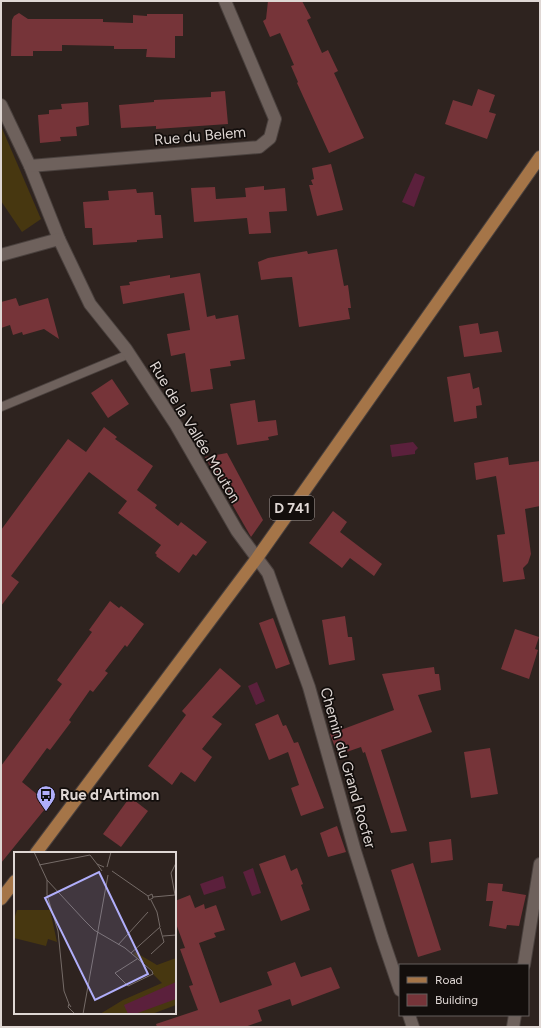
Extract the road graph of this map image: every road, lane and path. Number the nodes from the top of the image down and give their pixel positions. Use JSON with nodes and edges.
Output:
{"nodes":[{"id":1,"x":225,"y":1,"type":"edge"},
{"id":2,"x":1,"y":105,"type":"edge"},
{"id":3,"x":540,"y":157,"type":"edge"},
{"id":4,"x":30,"y":166,"type":"junction"},
{"id":5,"x":59,"y":239,"type":"junction"},
{"id":6,"x":1,"y":255,"type":"edge"},
{"id":7,"x":129,"y":354,"type":"junction"},
{"id":8,"x":1,"y":407,"type":"edge"},
{"id":9,"x":257,"y":558,"type":"junction"},
{"id":10,"x":37,"y":852,"type":"edge"},
{"id":11,"x":540,"y":864,"type":"edge"},
{"id":12,"x":14,"y":882,"type":"edge"},
{"id":13,"x":1,"y":899,"type":"edge"},
{"id":14,"x":524,"y":964,"type":"edge"},
{"id":15,"x":399,"y":987,"type":"edge"},
{"id":16,"x":409,"y":1016,"type":"edge"},
{"id":17,"x":516,"y":1016,"type":"edge"},
{"id":18,"x":413,"y":1027,"type":"edge"},
{"id":19,"x":513,"y":1027,"type":"edge"}],
"edges":[{"from":1,"to":4,"type":"street","name":"Rue du Belem"},
{"from":2,"to":4,"type":"street","name":"Rue de la Vallée Mouton"},
{"from":3,"to":9,"type":"main road","number":"D 741"},
{"from":4,"to":5,"type":"street","name":"Rue de la Vallée Mouton"},
{"from":5,"to":6,"type":"street"},
{"from":5,"to":7,"type":"street","name":"Rue de la Vallée Mouton"},
{"from":7,"to":8,"type":"lane"},
{"from":7,"to":9,"type":"street","name":"Rue de la Vallée Mouton"},
{"from":9,"to":10,"type":"main road","number":"D 741"},
{"from":9,"to":15,"type":"street","name":"Chemin du Grand Rocfer"},
{"from":11,"to":14,"type":"street"},
{"from":12,"to":13,"type":"main road"},
{"from":16,"to":18,"type":"street"},
{"from":17,"to":19,"type":"street"}]}
